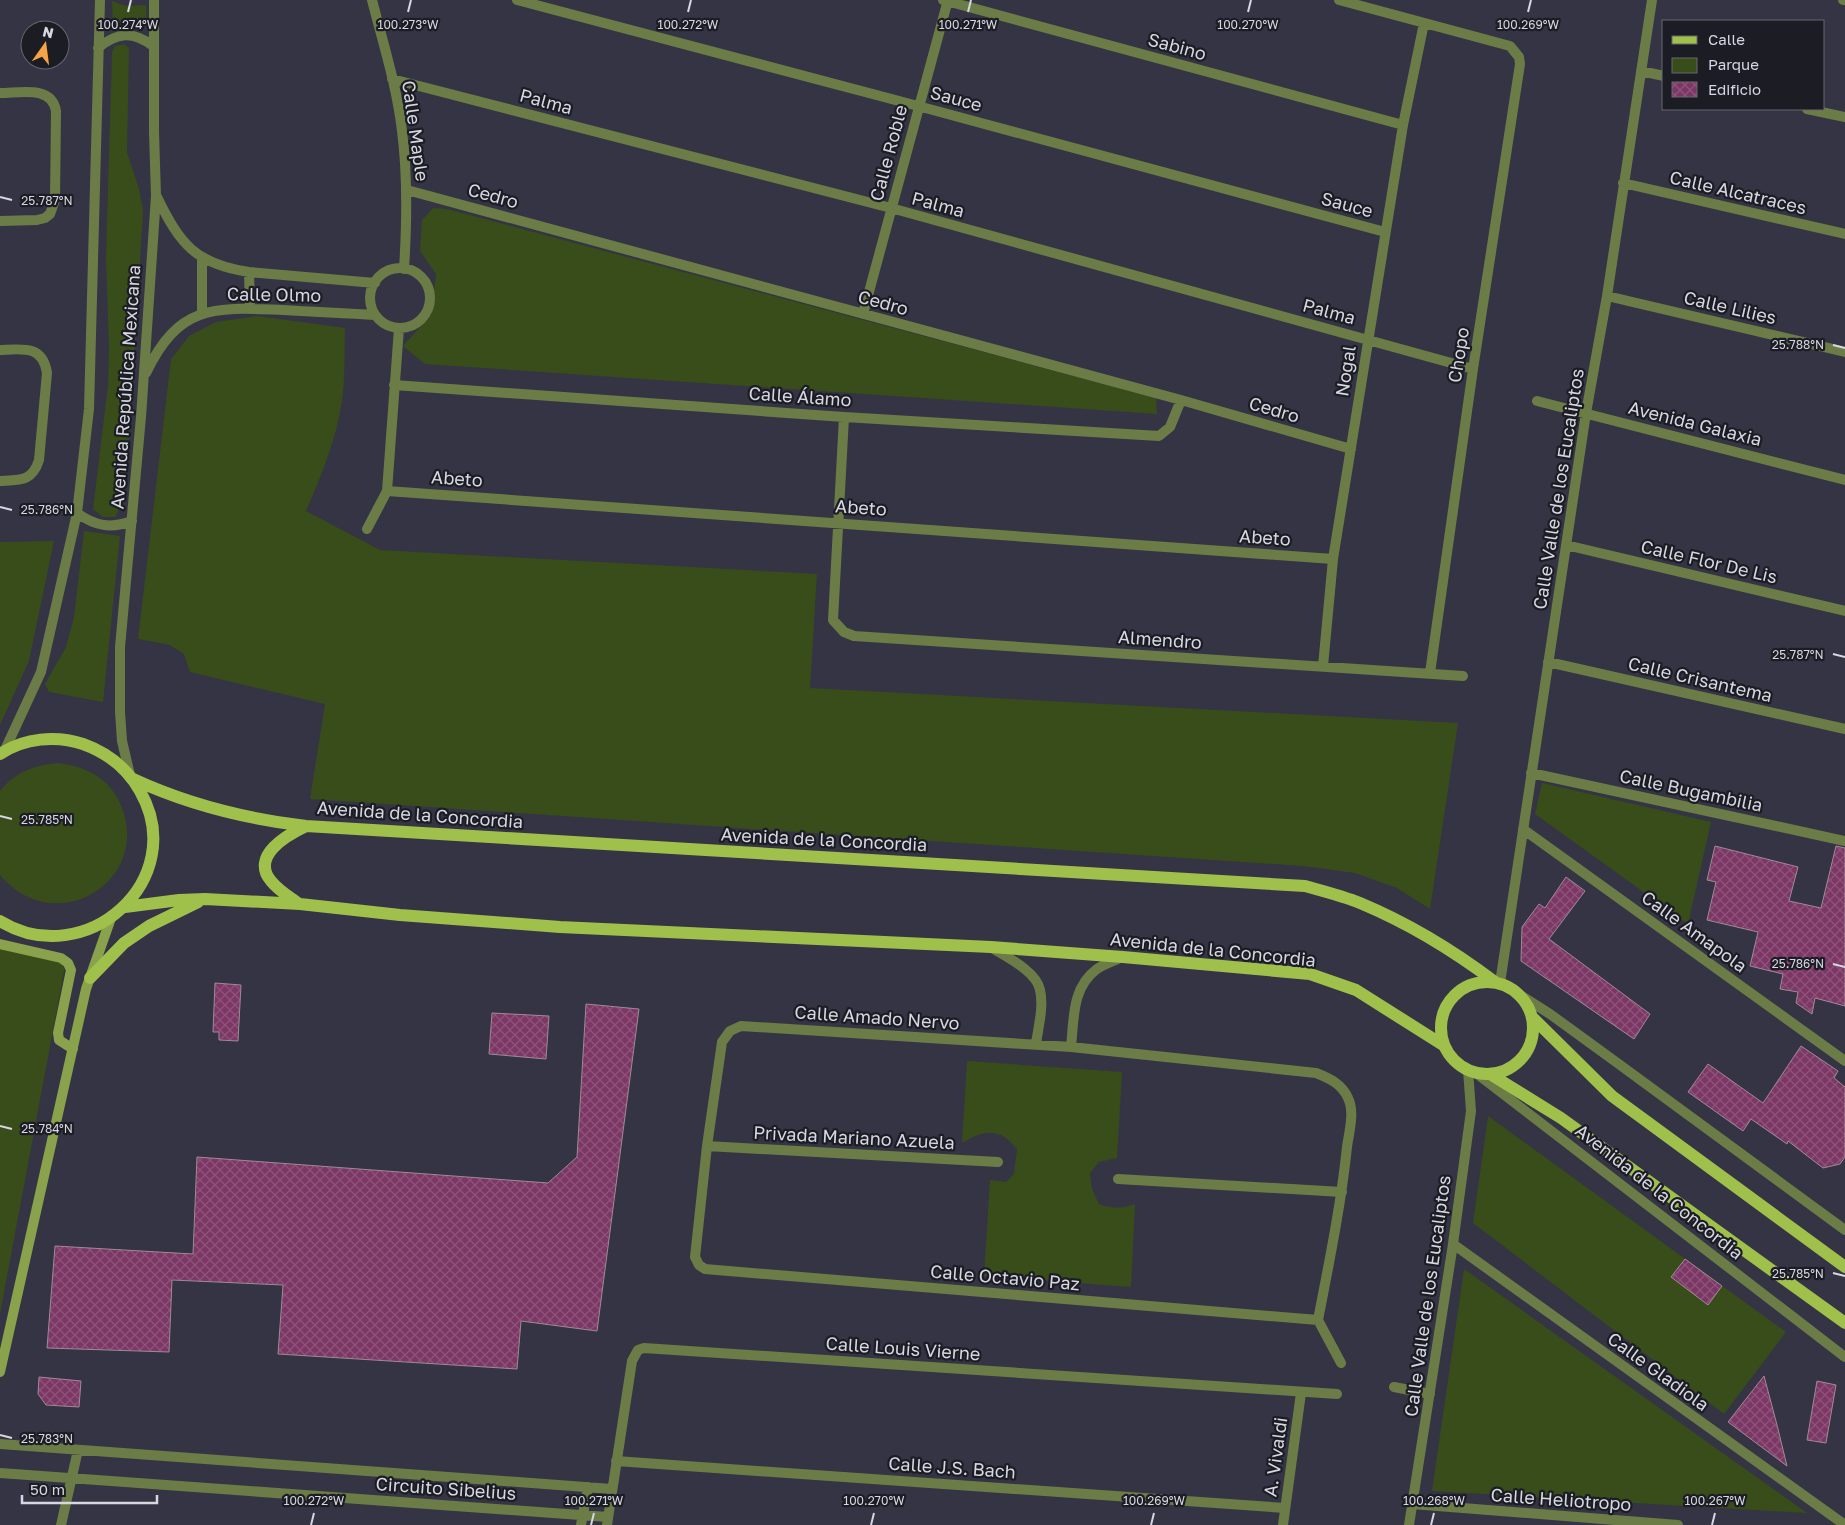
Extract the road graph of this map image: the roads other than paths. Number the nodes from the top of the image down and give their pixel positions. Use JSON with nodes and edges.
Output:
{"nodes":[{"id":1,"x":100,"y":0,"type":"edge"},
{"id":2,"x":154,"y":0,"type":"edge"},
{"id":3,"x":372,"y":0,"type":"edge"},
{"id":4,"x":517,"y":0,"type":"edge"},
{"id":5,"x":946,"y":0,"type":"edge"},
{"id":6,"x":1339,"y":0,"type":"edge"},
{"id":7,"x":1652,"y":0,"type":"edge"},
{"id":8,"x":1424,"y":23,"type":"junction"},
{"id":9,"x":153,"y":46,"type":"junction"},
{"id":10,"x":98,"y":48,"type":"junction"},
{"id":11,"x":1641,"y":71,"type":"junction"},
{"id":12,"x":1662,"y":76,"type":"edge"},
{"id":13,"x":392,"y":79,"type":"junction"},
{"id":14,"x":0,"y":93,"type":"edge"},
{"id":15,"x":918,"y":106,"type":"junction"},
{"id":16,"x":1812,"y":110,"type":"edge"},
{"id":17,"x":1845,"y":117,"type":"edge"},
{"id":18,"x":1403,"y":125,"type":"junction"},
{"id":19,"x":1623,"y":183,"type":"junction"},
{"id":20,"x":407,"y":190,"type":"junction"},
{"id":21,"x":156,"y":196,"type":"junction"},
{"id":22,"x":891,"y":208,"type":"junction"},
{"id":23,"x":0,"y":221,"type":"edge"},
{"id":24,"x":1385,"y":232,"type":"junction"},
{"id":25,"x":1845,"y":234,"type":"edge"},
{"id":26,"x":202,"y":258,"type":"junction"},
{"id":27,"x":404,"y":269,"type":"junction"},
{"id":28,"x":249,"y":272,"type":"junction"},
{"id":29,"x":375,"y":282,"type":"junction"},
{"id":30,"x":1607,"y":296,"type":"junction"},
{"id":31,"x":250,"y":309,"type":"junction"},
{"id":32,"x":202,"y":314,"type":"junction"},
{"id":33,"x":863,"y":314,"type":"junction"},
{"id":34,"x":375,"y":315,"type":"junction"},
{"id":35,"x":399,"y":328,"type":"junction"},
{"id":36,"x":1368,"y":339,"type":"junction"},
{"id":37,"x":0,"y":350,"type":"edge"},
{"id":38,"x":1845,"y":352,"type":"edge"},
{"id":39,"x":1473,"y":369,"type":"junction"},
{"id":40,"x":143,"y":379,"type":"junction"},
{"id":41,"x":394,"y":385,"type":"junction"},
{"id":42,"x":1181,"y":400,"type":"junction"},
{"id":43,"x":1537,"y":401,"type":"dead end"},
{"id":44,"x":1586,"y":413,"type":"junction"},
{"id":45,"x":844,"y":417,"type":"junction"},
{"id":46,"x":1351,"y":450,"type":"junction"},
{"id":47,"x":1845,"y":480,"type":"edge"},
{"id":48,"x":0,"y":481,"type":"edge"},
{"id":49,"x":387,"y":491,"type":"junction"},
{"id":50,"x":78,"y":513,"type":"junction"},
{"id":51,"x":132,"y":521,"type":"junction"},
{"id":52,"x":838,"y":523,"type":"junction"},
{"id":53,"x":367,"y":528,"type":"dead end"},
{"id":54,"x":1566,"y":545,"type":"junction"},
{"id":55,"x":1333,"y":559,"type":"junction"},
{"id":56,"x":1845,"y":611,"type":"edge"},
{"id":57,"x":1548,"y":662,"type":"junction"},
{"id":58,"x":1323,"y":666,"type":"junction"},
{"id":59,"x":1430,"y":673,"type":"junction"},
{"id":60,"x":1463,"y":676,"type":"dead end"},
{"id":61,"x":1845,"y":730,"type":"edge"},
{"id":62,"x":2,"y":753,"type":"edge"},
{"id":63,"x":1531,"y":773,"type":"junction"},
{"id":64,"x":132,"y":777,"type":"junction"},
{"id":65,"x":306,"y":826,"type":"junction"},
{"id":66,"x":1523,"y":829,"type":"junction"},
{"id":67,"x":1845,"y":841,"type":"edge"},
{"id":68,"x":205,"y":899,"type":"junction"},
{"id":69,"x":300,"y":904,"type":"junction"},
{"id":70,"x":125,"y":907,"type":"junction"},
{"id":71,"x":111,"y":918,"type":"junction"},
{"id":72,"x":0,"y":921,"type":"edge"},
{"id":73,"x":0,"y":944,"type":"edge"},
{"id":74,"x":991,"y":947,"type":"junction"},
{"id":75,"x":1122,"y":957,"type":"junction"},
{"id":76,"x":90,"y":978,"type":"junction"},
{"id":77,"x":1498,"y":983,"type":"junction"},
{"id":78,"x":1520,"y":995,"type":"junction"},
{"id":79,"x":1532,"y":1017,"type":"junction"},
{"id":80,"x":1036,"y":1044,"type":"junction"},
{"id":81,"x":1443,"y":1045,"type":"junction"},
{"id":82,"x":1071,"y":1047,"type":"junction"},
{"id":83,"x":73,"y":1049,"type":"junction"},
{"id":84,"x":1845,"y":1061,"type":"edge"},
{"id":85,"x":1472,"y":1072,"type":"junction"},
{"id":86,"x":1490,"y":1074,"type":"junction"},
{"id":87,"x":707,"y":1146,"type":"junction"},
{"id":88,"x":998,"y":1162,"type":"dead end"},
{"id":89,"x":1118,"y":1179,"type":"dead end"},
{"id":90,"x":1342,"y":1192,"type":"junction"},
{"id":91,"x":1845,"y":1230,"type":"edge"},
{"id":92,"x":1453,"y":1244,"type":"junction"},
{"id":93,"x":1845,"y":1266,"type":"edge"},
{"id":94,"x":1318,"y":1320,"type":"junction"},
{"id":95,"x":1845,"y":1323,"type":"edge"},
{"id":96,"x":1845,"y":1357,"type":"edge"},
{"id":97,"x":1341,"y":1363,"type":"dead end"},
{"id":98,"x":0,"y":1372,"type":"edge"},
{"id":99,"x":1394,"y":1387,"type":"dead end"},
{"id":100,"x":1301,"y":1393,"type":"junction"},
{"id":101,"x":1337,"y":1394,"type":"dead end"},
{"id":102,"x":1430,"y":1394,"type":"junction"},
{"id":103,"x":0,"y":1444,"type":"edge"},
{"id":104,"x":78,"y":1450,"type":"junction"},
{"id":105,"x":616,"y":1461,"type":"junction"},
{"id":106,"x":0,"y":1473,"type":"edge"},
{"id":107,"x":72,"y":1478,"type":"junction"},
{"id":108,"x":588,"y":1486,"type":"junction"},
{"id":109,"x":612,"y":1489,"type":"junction"},
{"id":110,"x":1412,"y":1504,"type":"junction"},
{"id":111,"x":1285,"y":1508,"type":"junction"},
{"id":112,"x":582,"y":1520,"type":"edge"},
{"id":113,"x":607,"y":1521,"type":"edge"},
{"id":114,"x":61,"y":1525,"type":"edge"},
{"id":115,"x":1283,"y":1525,"type":"edge"},
{"id":116,"x":1409,"y":1525,"type":"edge"},
{"id":117,"x":1678,"y":1525,"type":"edge"},
{"id":118,"x":1845,"y":1525,"type":"edge"}],
"edges":[{"from":1,"to":10,"type":"street","name":"Avenida República Mexicana"},
{"from":2,"to":9,"type":"street","name":"Avenida República Mexicana"},
{"from":3,"to":13,"type":"street","name":"Calle Maple"},
{"from":4,"to":15,"type":"street","name":"Sauce"},
{"from":5,"to":15,"type":"street","name":"Calle Roble"},
{"from":5,"to":18,"type":"street","name":"Sabino"},
{"from":6,"to":8,"type":"street"},
{"from":7,"to":11,"type":"street","name":"Calle Valle de los Eucaliptos"},
{"from":8,"to":18,"type":"street","name":"Nogal"},
{"from":8,"to":39,"type":"street","name":"Chopo"},
{"from":9,"to":10,"type":"street"},
{"from":9,"to":21,"type":"street","name":"Avenida República Mexicana"},
{"from":10,"to":50,"type":"street","name":"Avenida República Mexicana"},
{"from":11,"to":12,"type":"street"},
{"from":11,"to":19,"type":"street","name":"Calle Valle de los Eucaliptos"},
{"from":13,"to":20,"type":"street","name":"Calle Maple"},
{"from":13,"to":22,"type":"street","name":"Palma"},
{"from":14,"to":23,"type":"street"},
{"from":15,"to":22,"type":"street","name":"Calle Roble"},
{"from":15,"to":24,"type":"street","name":"Sauce"},
{"from":16,"to":17,"type":"street"},
{"from":18,"to":24,"type":"street","name":"Nogal"},
{"from":19,"to":25,"type":"street","name":"Calle Alcatraces"},
{"from":19,"to":30,"type":"street","name":"Calle Valle de los Eucaliptos"},
{"from":20,"to":27,"type":"street","name":"Calle Maple"},
{"from":20,"to":33,"type":"street","name":"Cedro"},
{"from":21,"to":26,"type":"street","name":"Calle Olmo"},
{"from":21,"to":40,"type":"street","name":"Avenida República Mexicana"},
{"from":22,"to":33,"type":"street","name":"Calle Roble"},
{"from":22,"to":36,"type":"street","name":"Palma"},
{"from":24,"to":36,"type":"street","name":"Nogal"},
{"from":26,"to":28,"type":"street","name":"Calle Olmo"},
{"from":26,"to":32,"type":"street"},
{"from":27,"to":29,"type":"street"},
{"from":27,"to":35,"type":"street"},
{"from":28,"to":29,"type":"street","name":"Calle Olmo"},
{"from":28,"to":31,"type":"street"},
{"from":29,"to":34,"type":"street"},
{"from":30,"to":38,"type":"street","name":"Calle Lilies"},
{"from":30,"to":44,"type":"street","name":"Calle Valle de los Eucaliptos"},
{"from":31,"to":32,"type":"street","name":"Calle Olmo"},
{"from":31,"to":34,"type":"street","name":"Calle Olmo"},
{"from":32,"to":40,"type":"street","name":"Calle Olmo"},
{"from":33,"to":42,"type":"street","name":"Cedro"},
{"from":34,"to":35,"type":"street"},
{"from":35,"to":41,"type":"street"},
{"from":36,"to":39,"type":"street","name":"Palma"},
{"from":36,"to":46,"type":"street","name":"Nogal"},
{"from":37,"to":48,"type":"street"},
{"from":39,"to":59,"type":"street","name":"Chopo"},
{"from":40,"to":51,"type":"street","name":"Avenida República Mexicana"},
{"from":41,"to":45,"type":"street","name":"Calle Álamo"},
{"from":41,"to":49,"type":"street"},
{"from":42,"to":45,"type":"street","name":"Calle Álamo"},
{"from":42,"to":46,"type":"street","name":"Cedro"},
{"from":43,"to":44,"type":"street","name":"Avenida Galaxia"},
{"from":44,"to":47,"type":"street","name":"Avenida Galaxia"},
{"from":44,"to":54,"type":"street","name":"Calle Valle de los Eucaliptos"},
{"from":45,"to":52,"type":"street"},
{"from":46,"to":55,"type":"street","name":"Nogal"},
{"from":49,"to":52,"type":"street","name":"Abeto"},
{"from":49,"to":53,"type":"street"},
{"from":50,"to":51,"type":"street"},
{"from":50,"to":62,"type":"street","name":"Avenida República Mexicana"},
{"from":51,"to":64,"type":"street","name":"Avenida República Mexicana"},
{"from":52,"to":55,"type":"street","name":"Abeto"},
{"from":52,"to":58,"type":"street","name":"Almendro"},
{"from":54,"to":56,"type":"street","name":"Calle Flor De Lis"},
{"from":54,"to":57,"type":"street","name":"Calle Valle de los Eucaliptos"},
{"from":55,"to":58,"type":"street","name":"Nogal"},
{"from":57,"to":61,"type":"street","name":"Calle Crisantema"},
{"from":57,"to":63,"type":"street","name":"Calle Valle de los Eucaliptos"},
{"from":58,"to":59,"type":"street","name":"Almendro"},
{"from":59,"to":60,"type":"street","name":"Almendro"},
{"from":62,"to":64,"type":"main road"},
{"from":63,"to":66,"type":"street","name":"Calle Valle de los Eucaliptos"},
{"from":63,"to":67,"type":"street","name":"Calle Bugambilia"},
{"from":64,"to":65,"type":"main road","name":"Avenida de la Concordia"},
{"from":64,"to":70,"type":"main road"},
{"from":65,"to":69,"type":"main road"},
{"from":65,"to":77,"type":"main road","name":"Avenida de la Concordia"},
{"from":66,"to":77,"type":"street","name":"Calle Valle de los Eucaliptos"},
{"from":66,"to":84,"type":"street","name":"Calle Amapola"},
{"from":68,"to":69,"type":"main road","name":"Avenida de la Concordia"},
{"from":68,"to":70,"type":"main road","name":"Avenida de la Concordia"},
{"from":68,"to":76,"type":"main road"},
{"from":69,"to":74,"type":"main road","name":"Avenida de la Concordia"},
{"from":70,"to":71,"type":"main road"},
{"from":71,"to":72,"type":"main road"},
{"from":71,"to":76,"type":"main road"},
{"from":73,"to":83,"type":"main road"},
{"from":74,"to":75,"type":"main road","name":"Avenida de la Concordia"},
{"from":74,"to":80,"type":"street"},
{"from":75,"to":81,"type":"main road","name":"Avenida de la Concordia"},
{"from":75,"to":82,"type":"street"},
{"from":76,"to":83,"type":"main road"},
{"from":77,"to":78,"type":"main road"},
{"from":77,"to":81,"type":"main road"},
{"from":78,"to":79,"type":"main road"},
{"from":78,"to":91,"type":"street"},
{"from":79,"to":86,"type":"main road"},
{"from":79,"to":93,"type":"main road"},
{"from":80,"to":82,"type":"street","name":"Calle Amado Nervo"},
{"from":80,"to":87,"type":"street","name":"Calle Amado Nervo"},
{"from":81,"to":85,"type":"main road"},
{"from":82,"to":90,"type":"street","name":"Calle Amado Nervo"},
{"from":83,"to":98,"type":"main road"},
{"from":85,"to":86,"type":"main road"},
{"from":85,"to":92,"type":"street","name":"Calle Valle de los Eucaliptos"},
{"from":85,"to":96,"type":"street","name":"Avenida de la Concordia"},
{"from":86,"to":95,"type":"main road","name":"Avenida de la Concordia"},
{"from":87,"to":88,"type":"street","name":"Privada Mariano Azuela"},
{"from":87,"to":94,"type":"street","name":"Calle Octavio Paz"},
{"from":89,"to":90,"type":"street"},
{"from":90,"to":94,"type":"street"},
{"from":92,"to":102,"type":"street","name":"Calle Valle de los Eucaliptos"},
{"from":92,"to":118,"type":"street","name":"Calle Gladiola"},
{"from":94,"to":97,"type":"street"},
{"from":99,"to":102,"type":"street"},
{"from":100,"to":101,"type":"street","name":"Calle Louis Vierne"},
{"from":100,"to":105,"type":"street","name":"Calle Louis Vierne"},
{"from":100,"to":111,"type":"street","name":"A. Vivaldi"},
{"from":102,"to":110,"type":"street","name":"Calle Valle de los Eucaliptos"},
{"from":103,"to":104,"type":"street","name":"Circuito Sibelius"},
{"from":104,"to":107,"type":"street"},
{"from":104,"to":108,"type":"street","name":"Circuito Sibelius"},
{"from":105,"to":109,"type":"street","name":"Calle Louis Vierne"},
{"from":105,"to":111,"type":"street","name":"Calle J.S. Bach"},
{"from":106,"to":107,"type":"street","name":"Circuito Sibelius"},
{"from":107,"to":112,"type":"street","name":"Circuito Sibelius"},
{"from":107,"to":114,"type":"street"},
{"from":108,"to":109,"type":"street","name":"Circuito Sibelius"},
{"from":108,"to":112,"type":"street"},
{"from":109,"to":113,"type":"street","name":"Calle Louis Vierne"},
{"from":110,"to":116,"type":"street","name":"Calle Valle de los Eucaliptos"},
{"from":110,"to":117,"type":"street","name":"Calle Heliotropo"},
{"from":111,"to":115,"type":"street","name":"A. Vivaldi"},
{"from":112,"to":113,"type":"street","name":"Circuito Sibelius"}]}
